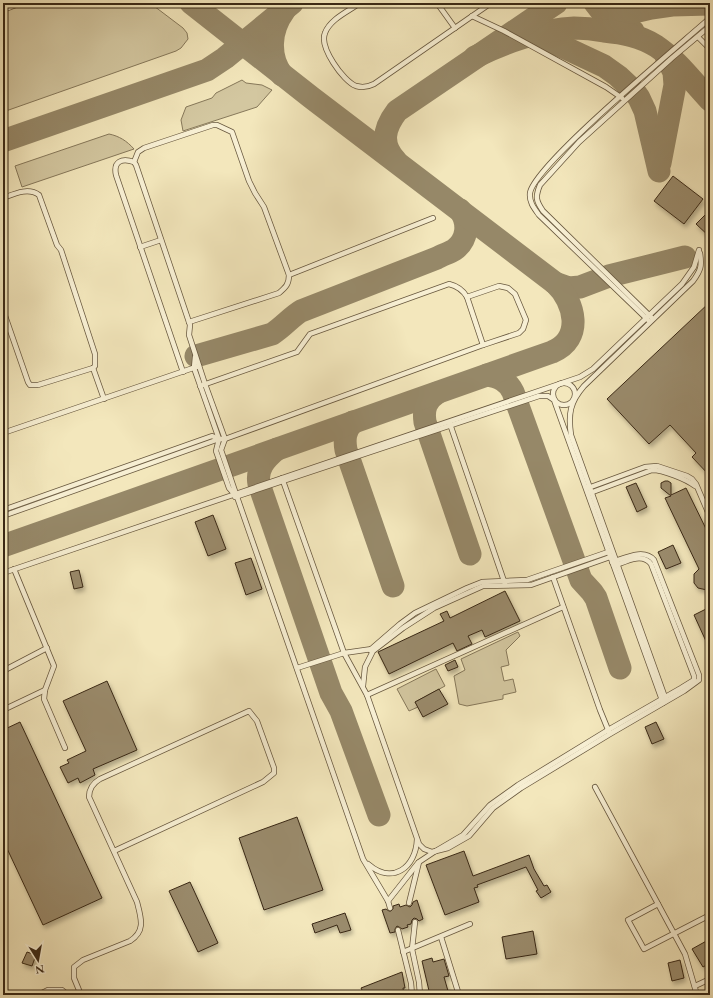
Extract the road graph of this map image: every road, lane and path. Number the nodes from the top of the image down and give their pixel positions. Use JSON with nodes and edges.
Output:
{"nodes":[{"id":1,"x":21,"y":3,"type":"edge"},
{"id":2,"x":360,"y":3,"type":"edge"},
{"id":3,"x":437,"y":3,"type":"edge"},
{"id":4,"x":491,"y":3,"type":"edge"},
{"id":5,"x":3,"y":10,"type":"edge"},
{"id":6,"x":472,"y":16,"type":"junction"},
{"id":7,"x":710,"y":18,"type":"edge"},
{"id":8,"x":710,"y":26,"type":"edge"},
{"id":9,"x":455,"y":28,"type":"junction"},
{"id":10,"x":698,"y":37,"type":"junction"},
{"id":11,"x":710,"y":49,"type":"edge"},
{"id":12,"x":622,"y":99,"type":"junction"},
{"id":13,"x":134,"y":162,"type":"junction"},
{"id":14,"x":3,"y":198,"type":"edge"},
{"id":15,"x":434,"y":218,"type":"dead end"},
{"id":16,"x":161,"y":240,"type":"junction"},
{"id":17,"x":140,"y":247,"type":"junction"},
{"id":18,"x":694,"y":267,"type":"junction"},
{"id":19,"x":699,"y":273,"type":"junction"},
{"id":20,"x":289,"y":275,"type":"junction"},
{"id":21,"x":467,"y":297,"type":"junction"},
{"id":22,"x":3,"y":310,"type":"edge"},
{"id":23,"x":648,"y":317,"type":"junction"},
{"id":24,"x":652,"y":321,"type":"junction"},
{"id":25,"x":189,"y":322,"type":"junction"},
{"id":26,"x":484,"y":346,"type":"junction"},
{"id":27,"x":196,"y":356,"type":"junction"},
{"id":28,"x":199,"y":366,"type":"junction"},
{"id":29,"x":93,"y":368,"type":"junction"},
{"id":30,"x":194,"y":368,"type":"junction"},
{"id":31,"x":182,"y":372,"type":"junction"},
{"id":32,"x":561,"y":383,"type":"junction"},
{"id":33,"x":202,"y":385,"type":"junction"},
{"id":34,"x":574,"y":397,"type":"junction"},
{"id":35,"x":104,"y":399,"type":"junction"},
{"id":36,"x":554,"y":400,"type":"junction"},
{"id":37,"x":450,"y":424,"type":"junction"},
{"id":38,"x":3,"y":433,"type":"edge"},
{"id":39,"x":219,"y":439,"type":"junction"},
{"id":40,"x":225,"y":439,"type":"junction"},
{"id":41,"x":283,"y":480,"type":"junction"},
{"id":42,"x":589,"y":490,"type":"junction"},
{"id":43,"x":236,"y":495,"type":"junction"},
{"id":44,"x":3,"y":510,"type":"edge"},
{"id":45,"x":3,"y":516,"type":"edge"},
{"id":46,"x":710,"y":517,"type":"edge"},
{"id":47,"x":611,"y":551,"type":"junction"},
{"id":48,"x":614,"y":561,"type":"junction"},
{"id":49,"x":14,"y":569,"type":"junction"},
{"id":50,"x":3,"y":573,"type":"edge"},
{"id":51,"x":553,"y":577,"type":"junction"},
{"id":52,"x":505,"y":583,"type":"junction"},
{"id":53,"x":563,"y":607,"type":"junction"},
{"id":54,"x":381,"y":645,"type":"junction"},
{"id":55,"x":47,"y":648,"type":"junction"},
{"id":56,"x":371,"y":649,"type":"junction"},
{"id":57,"x":344,"y":653,"type":"junction"},
{"id":58,"x":297,"y":668,"type":"junction"},
{"id":59,"x":365,"y":668,"type":"junction"},
{"id":60,"x":3,"y":671,"type":"edge"},
{"id":61,"x":363,"y":686,"type":"junction"},
{"id":62,"x":45,"y":690,"type":"junction"},
{"id":63,"x":366,"y":695,"type":"junction"},
{"id":64,"x":664,"y":700,"type":"junction"},
{"id":65,"x":3,"y":710,"type":"edge"},
{"id":66,"x":609,"y":732,"type":"junction"},
{"id":67,"x":65,"y":748,"type":"dead end"},
{"id":68,"x":595,"y":787,"type":"dead end"},
{"id":69,"x":417,"y":838,"type":"junction"},
{"id":70,"x":114,"y":851,"type":"junction"},
{"id":71,"x":434,"y":852,"type":"junction"},
{"id":72,"x":363,"y":859,"type":"junction"},
{"id":73,"x":419,"y":862,"type":"junction"},
{"id":74,"x":401,"y":870,"type":"junction"},
{"id":75,"x":388,"y":901,"type":"junction"},
{"id":76,"x":409,"y":903,"type":"dead end"},
{"id":77,"x":658,"y":904,"type":"junction"},
{"id":78,"x":390,"y":908,"type":"dead end"},
{"id":79,"x":710,"y":915,"type":"edge"},
{"id":80,"x":415,"y":922,"type":"dead end"},
{"id":81,"x":470,"y":924,"type":"dead end"},
{"id":82,"x":398,"y":930,"type":"dead end"},
{"id":83,"x":674,"y":934,"type":"junction"},
{"id":84,"x":441,"y":936,"type":"junction"},
{"id":85,"x":412,"y":949,"type":"junction"},
{"id":86,"x":403,"y":952,"type":"junction"},
{"id":87,"x":710,"y":979,"type":"edge"},
{"id":88,"x":695,"y":986,"type":"junction"},
{"id":89,"x":38,"y":995,"type":"edge"},
{"id":90,"x":68,"y":995,"type":"edge"},
{"id":91,"x":81,"y":995,"type":"edge"},
{"id":92,"x":412,"y":995,"type":"edge"},
{"id":93,"x":420,"y":995,"type":"edge"},
{"id":94,"x":459,"y":995,"type":"edge"},
{"id":95,"x":697,"y":995,"type":"edge"}],
"edges":[{"from":1,"to":5,"type":"lane"},
{"from":2,"to":9,"type":"lane"},
{"from":3,"to":9,"type":"lane"},
{"from":4,"to":6,"type":"lane"},
{"from":6,"to":9,"type":"lane"},
{"from":6,"to":12,"type":"lane"},
{"from":7,"to":12,"type":"lane"},
{"from":8,"to":10,"type":"lane"},
{"from":10,"to":11,"type":"lane"},
{"from":10,"to":12,"type":"lane"},
{"from":12,"to":23,"type":"lane"},
{"from":13,"to":16,"type":"lane"},
{"from":13,"to":17,"type":"lane"},
{"from":13,"to":20,"type":"lane"},
{"from":14,"to":29,"type":"lane"},
{"from":15,"to":20,"type":"lane"},
{"from":16,"to":17,"type":"lane"},
{"from":16,"to":25,"type":"lane"},
{"from":17,"to":31,"type":"lane"},
{"from":18,"to":19,"type":"lane"},
{"from":18,"to":19,"type":"lane"},
{"from":18,"to":23,"type":"lane"},
{"from":19,"to":24,"type":"lane"},
{"from":20,"to":25,"type":"lane"},
{"from":21,"to":26,"type":"lane"},
{"from":21,"to":26,"type":"lane"},
{"from":21,"to":33,"type":"lane"},
{"from":22,"to":29,"type":"lane"},
{"from":23,"to":24,"type":"lane"},
{"from":23,"to":32,"type":"lane"},
{"from":24,"to":34,"type":"lane"},
{"from":25,"to":27,"type":"lane"},
{"from":26,"to":40,"type":"lane"},
{"from":27,"to":28,"type":"lane"},
{"from":27,"to":30,"type":"lane"},
{"from":28,"to":30,"type":"lane"},
{"from":28,"to":33,"type":"lane"},
{"from":29,"to":35,"type":"lane"},
{"from":30,"to":31,"type":"lane"},
{"from":30,"to":33,"type":"lane"},
{"from":31,"to":35,"type":"lane"},
{"from":32,"to":34,"type":"lane"},
{"from":32,"to":36,"type":"lane"},
{"from":32,"to":37,"type":"lane"},
{"from":33,"to":39,"type":"lane"},
{"from":33,"to":40,"type":"lane"},
{"from":34,"to":36,"type":"lane"},
{"from":34,"to":42,"type":"lane"},
{"from":35,"to":38,"type":"lane"},
{"from":36,"to":37,"type":"lane"},
{"from":36,"to":42,"type":"lane"},
{"from":37,"to":41,"type":"lane"},
{"from":37,"to":52,"type":"lane"},
{"from":39,"to":40,"type":"lane"},
{"from":39,"to":43,"type":"lane"},
{"from":39,"to":44,"type":"lane"},
{"from":39,"to":45,"type":"lane"},
{"from":40,"to":43,"type":"lane"},
{"from":41,"to":43,"type":"lane"},
{"from":41,"to":57,"type":"lane"},
{"from":42,"to":46,"type":"lane"},
{"from":42,"to":47,"type":"lane"},
{"from":43,"to":49,"type":"lane"},
{"from":43,"to":58,"type":"lane"},
{"from":47,"to":48,"type":"lane"},
{"from":47,"to":52,"type":"lane"},
{"from":48,"to":51,"type":"lane"},
{"from":48,"to":64,"type":"lane"},
{"from":48,"to":64,"type":"lane"},
{"from":49,"to":50,"type":"lane"},
{"from":49,"to":55,"type":"lane"},
{"from":51,"to":52,"type":"lane"},
{"from":51,"to":53,"type":"lane"},
{"from":52,"to":54,"type":"lane"},
{"from":52,"to":56,"type":"lane"},
{"from":53,"to":63,"type":"lane"},
{"from":53,"to":66,"type":"lane"},
{"from":54,"to":56,"type":"lane"},
{"from":54,"to":59,"type":"lane"},
{"from":55,"to":60,"type":"lane"},
{"from":55,"to":62,"type":"lane"},
{"from":56,"to":57,"type":"lane"},
{"from":56,"to":59,"type":"lane"},
{"from":57,"to":58,"type":"lane"},
{"from":57,"to":61,"type":"lane"},
{"from":58,"to":72,"type":"lane"},
{"from":59,"to":61,"type":"lane"},
{"from":61,"to":63,"type":"lane"},
{"from":62,"to":65,"type":"lane"},
{"from":62,"to":67,"type":"lane"},
{"from":63,"to":69,"type":"lane"},
{"from":64,"to":66,"type":"lane"},
{"from":66,"to":71,"type":"lane"},
{"from":68,"to":77,"type":"lane"},
{"from":69,"to":71,"type":"lane"},
{"from":69,"to":74,"type":"lane"},
{"from":70,"to":70,"type":"lane"},
{"from":70,"to":91,"type":"lane"},
{"from":71,"to":73,"type":"lane"},
{"from":72,"to":74,"type":"lane"},
{"from":72,"to":75,"type":"lane"},
{"from":73,"to":74,"type":"lane"},
{"from":73,"to":75,"type":"lane"},
{"from":73,"to":76,"type":"lane"},
{"from":75,"to":78,"type":"lane"},
{"from":77,"to":83,"type":"lane"},
{"from":77,"to":83,"type":"lane"},
{"from":79,"to":83,"type":"lane"},
{"from":80,"to":85,"type":"lane"},
{"from":81,"to":84,"type":"lane"},
{"from":82,"to":86,"type":"lane"},
{"from":83,"to":88,"type":"lane"},
{"from":84,"to":85,"type":"lane"},
{"from":84,"to":94,"type":"lane"},
{"from":85,"to":86,"type":"lane"},
{"from":85,"to":93,"type":"lane"},
{"from":86,"to":92,"type":"lane"},
{"from":87,"to":88,"type":"lane"},
{"from":88,"to":95,"type":"lane"},
{"from":89,"to":90,"type":"lane"}]}
